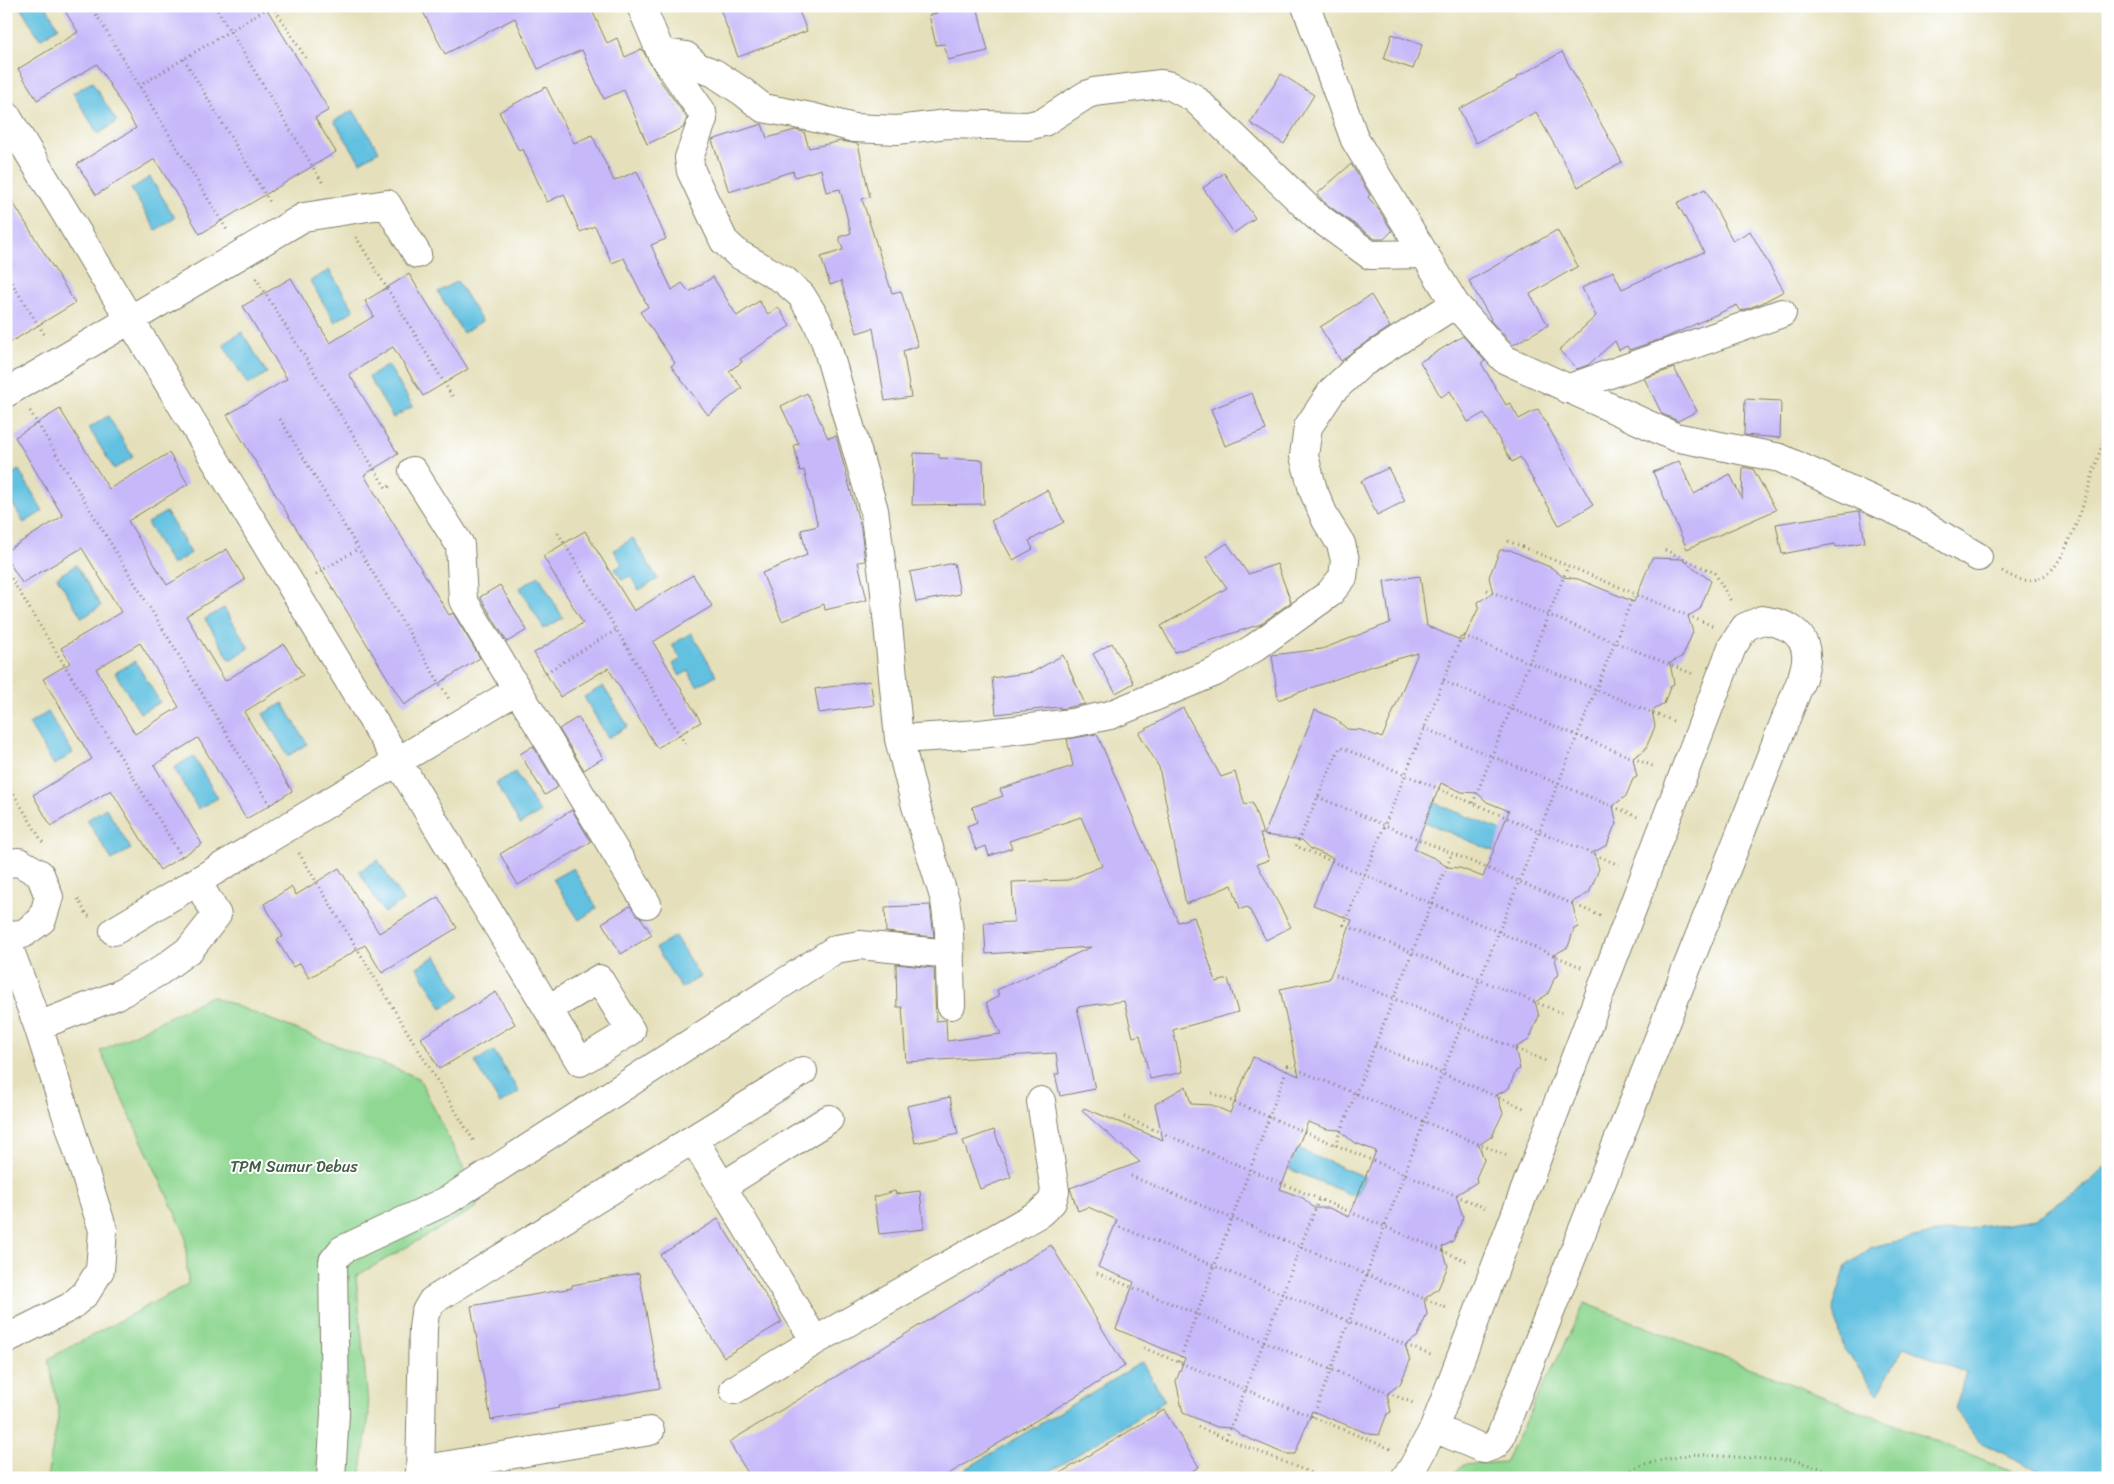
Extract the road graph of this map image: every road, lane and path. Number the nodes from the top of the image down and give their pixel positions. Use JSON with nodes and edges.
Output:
{"nodes":[{"id":1,"x":91,"y":6,"type":"edge"},
{"id":2,"x":272,"y":6,"type":"edge"},
{"id":3,"x":641,"y":6,"type":"edge"},
{"id":4,"x":1306,"y":6,"type":"edge"},
{"id":5,"x":662,"y":53,"type":"junction"},
{"id":6,"x":184,"y":59,"type":"junction"},
{"id":7,"x":307,"y":60,"type":"dead end"},
{"id":8,"x":139,"y":86,"type":"junction"},
{"id":9,"x":6,"y":115,"type":"edge"},
{"id":10,"x":285,"y":228,"type":"junction"},
{"id":11,"x":241,"y":253,"type":"junction"},
{"id":12,"x":417,"y":254,"type":"dead end"},
{"id":13,"x":1425,"y":254,"type":"junction"},
{"id":14,"x":6,"y":274,"type":"edge"},
{"id":15,"x":1455,"y":304,"type":"junction"},
{"id":16,"x":1782,"y":313,"type":"dead end"},
{"id":17,"x":131,"y":319,"type":"junction"},
{"id":18,"x":61,"y":361,"type":"junction"},
{"id":19,"x":1566,"y":389,"type":"junction"},
{"id":20,"x":11,"y":390,"type":"edge"},
{"id":21,"x":280,"y":418,"type":"dead end"},
{"id":22,"x":2108,"y":424,"type":"edge"},
{"id":23,"x":413,"y":471,"type":"dead end"},
{"id":24,"x":386,"y":488,"type":"dead end"},
{"id":25,"x":558,"y":534,"type":"dead end"},
{"id":26,"x":1508,"y":541,"type":"dead end"},
{"id":27,"x":358,"y":548,"type":"junction"},
{"id":28,"x":1665,"y":550,"type":"dead end"},
{"id":29,"x":1978,"y":556,"type":"joint"},
{"id":30,"x":1568,"y":566,"type":"junction"},
{"id":31,"x":6,"y":570,"type":"edge"},
{"id":32,"x":294,"y":588,"type":"junction"},
{"id":33,"x":1487,"y":590,"type":"dead end"},
{"id":34,"x":1634,"y":594,"type":"junction"},
{"id":35,"x":1548,"y":615,"type":"junction"},
{"id":36,"x":616,"y":630,"type":"junction"},
{"id":37,"x":1742,"y":632,"type":"junction"},
{"id":38,"x":1615,"y":642,"type":"junction"},
{"id":39,"x":1529,"y":663,"type":"junction"},
{"id":40,"x":1443,"y":681,"type":"junction"},
{"id":41,"x":1718,"y":684,"type":"junction"},
{"id":42,"x":517,"y":690,"type":"junction"},
{"id":43,"x":1596,"y":690,"type":"junction"},
{"id":44,"x":1510,"y":709,"type":"junction"},
{"id":45,"x":463,"y":722,"type":"junction"},
{"id":46,"x":1424,"y":728,"type":"junction"},
{"id":47,"x":1700,"y":732,"type":"junction"},
{"id":48,"x":1578,"y":736,"type":"junction"},
{"id":49,"x":899,"y":739,"type":"junction"},
{"id":50,"x":686,"y":746,"type":"dead end"},
{"id":51,"x":1491,"y":756,"type":"junction"},
{"id":52,"x":398,"y":761,"type":"junction"},
{"id":53,"x":1405,"y":774,"type":"junction"},
{"id":54,"x":1682,"y":778,"type":"junction"},
{"id":55,"x":1558,"y":784,"type":"junction"},
{"id":56,"x":1318,"y":797,"type":"junction"},
{"id":57,"x":1473,"y":803,"type":"junction"},
{"id":58,"x":1384,"y":825,"type":"junction"},
{"id":59,"x":1663,"y":827,"type":"junction"},
{"id":60,"x":285,"y":830,"type":"junction"},
{"id":61,"x":1539,"y":832,"type":"junction"},
{"id":62,"x":1452,"y":853,"type":"junction"},
{"id":63,"x":6,"y":863,"type":"edge"},
{"id":64,"x":1364,"y":875,"type":"junction"},
{"id":65,"x":1645,"y":876,"type":"junction"},
{"id":66,"x":1520,"y":881,"type":"junction"},
{"id":67,"x":197,"y":882,"type":"junction"},
{"id":68,"x":1432,"y":903,"type":"junction"},
{"id":69,"x":647,"y":904,"type":"dead end"},
{"id":70,"x":1626,"y":926,"type":"junction"},
{"id":71,"x":114,"y":931,"type":"dead end"},
{"id":72,"x":1499,"y":932,"type":"junction"},
{"id":73,"x":6,"y":935,"type":"edge"},
{"id":74,"x":6,"y":940,"type":"edge"},
{"id":75,"x":1412,"y":952,"type":"junction"},
{"id":76,"x":950,"y":954,"type":"junction"},
{"id":77,"x":1336,"y":976,"type":"dead end"},
{"id":78,"x":1606,"y":977,"type":"junction"},
{"id":79,"x":1480,"y":979,"type":"junction"},
{"id":80,"x":1393,"y":999,"type":"junction"},
{"id":81,"x":950,"y":1005,"type":"dead end"},
{"id":82,"x":548,"y":1009,"type":"dead end"},
{"id":83,"x":1588,"y":1023,"type":"junction"},
{"id":84,"x":38,"y":1026,"type":"junction"},
{"id":85,"x":1461,"y":1026,"type":"junction"},
{"id":86,"x":1375,"y":1045,"type":"junction"},
{"id":87,"x":802,"y":1071,"type":"dead end"},
{"id":88,"x":1570,"y":1071,"type":"junction"},
{"id":89,"x":1442,"y":1074,"type":"junction"},
{"id":90,"x":1212,"y":1093,"type":"dead end"},
{"id":91,"x":1356,"y":1093,"type":"junction"},
{"id":92,"x":1041,"y":1101,"type":"dead end"},
{"id":93,"x":1124,"y":1117,"type":"dead end"},
{"id":94,"x":1269,"y":1117,"type":"junction"},
{"id":95,"x":829,"y":1118,"type":"dead end"},
{"id":96,"x":1552,"y":1120,"type":"junction"},
{"id":97,"x":1424,"y":1122,"type":"junction"},
{"id":98,"x":694,"y":1140,"type":"junction"},
{"id":99,"x":475,"y":1144,"type":"dead end"},
{"id":100,"x":1335,"y":1145,"type":"junction"},
{"id":101,"x":1534,"y":1167,"type":"junction"},
{"id":102,"x":1250,"y":1170,"type":"junction"},
{"id":103,"x":1404,"y":1174,"type":"junction"},
{"id":104,"x":1131,"y":1176,"type":"dead end"},
{"id":105,"x":721,"y":1187,"type":"junction"},
{"id":106,"x":1319,"y":1199,"type":"junction"},
{"id":107,"x":1232,"y":1218,"type":"junction"},
{"id":108,"x":1514,"y":1220,"type":"junction"},
{"id":109,"x":1115,"y":1226,"type":"dead end"},
{"id":110,"x":1384,"y":1226,"type":"junction"},
{"id":111,"x":1301,"y":1247,"type":"junction"},
{"id":112,"x":1214,"y":1266,"type":"junction"},
{"id":113,"x":1494,"y":1272,"type":"junction"},
{"id":114,"x":1097,"y":1273,"type":"dead end"},
{"id":115,"x":1366,"y":1274,"type":"junction"},
{"id":116,"x":1282,"y":1294,"type":"junction"},
{"id":117,"x":1197,"y":1314,"type":"junction"},
{"id":118,"x":1475,"y":1320,"type":"junction"},
{"id":119,"x":1349,"y":1322,"type":"junction"},
{"id":120,"x":6,"y":1339,"type":"edge"},
{"id":121,"x":815,"y":1341,"type":"junction"},
{"id":122,"x":1264,"y":1342,"type":"junction"},
{"id":123,"x":1144,"y":1348,"type":"dead end"},
{"id":124,"x":1179,"y":1362,"type":"junction"},
{"id":125,"x":1458,"y":1366,"type":"junction"},
{"id":126,"x":1331,"y":1369,"type":"junction"},
{"id":127,"x":1245,"y":1389,"type":"junction"},
{"id":128,"x":734,"y":1390,"type":"dead end"},
{"id":129,"x":1313,"y":1417,"type":"junction"},
{"id":130,"x":1437,"y":1421,"type":"junction"},
{"id":131,"x":1198,"y":1427,"type":"dead end"},
{"id":132,"x":650,"y":1431,"type":"dead end"},
{"id":133,"x":1226,"y":1439,"type":"junction"},
{"id":134,"x":1411,"y":1469,"type":"edge"},
{"id":135,"x":420,"y":1474,"type":"edge"},
{"id":136,"x":331,"y":1478,"type":"edge"},
{"id":137,"x":1317,"y":1478,"type":"edge"},
{"id":138,"x":1613,"y":1478,"type":"edge"},
{"id":139,"x":1854,"y":1478,"type":"edge"}],
"edges":[{"from":1,"to":8,"type":"path"},
{"from":2,"to":6,"type":"path"},
{"from":2,"to":7,"type":"path"},
{"from":3,"to":5,"type":"street"},
{"from":4,"to":13,"type":"street"},
{"from":5,"to":13,"type":"street"},
{"from":5,"to":49,"type":"street"},
{"from":6,"to":8,"type":"path"},
{"from":6,"to":10,"type":"path"},
{"from":8,"to":11,"type":"path"},
{"from":9,"to":17,"type":"street"},
{"from":10,"to":11,"type":"street"},
{"from":10,"to":12,"type":"street"},
{"from":11,"to":17,"type":"street"},
{"from":11,"to":24,"type":"path"},
{"from":13,"to":15,"type":"street"},
{"from":14,"to":18,"type":"path"},
{"from":15,"to":19,"type":"street"},
{"from":15,"to":49,"type":"street"},
{"from":16,"to":19,"type":"street"},
{"from":17,"to":18,"type":"street"},
{"from":17,"to":32,"type":"street"},
{"from":18,"to":20,"type":"street"},
{"from":19,"to":29,"type":"street"},
{"from":20,"to":60,"type":"path"},
{"from":21,"to":27,"type":"path"},
{"from":22,"to":29,"type":"path"},
{"from":23,"to":42,"type":"street"},
{"from":25,"to":36,"type":"path"},
{"from":26,"to":30,"type":"path"},
{"from":27,"to":32,"type":"path"},
{"from":27,"to":45,"type":"path"},
{"from":28,"to":37,"type":"path"},
{"from":30,"to":34,"type":"path"},
{"from":30,"to":35,"type":"path"},
{"from":31,"to":67,"type":"path"},
{"from":32,"to":52,"type":"street"},
{"from":33,"to":35,"type":"path"},
{"from":34,"to":37,"type":"path"},
{"from":34,"to":38,"type":"path"},
{"from":35,"to":38,"type":"path"},
{"from":35,"to":39,"type":"path"},
{"from":36,"to":42,"type":"path"},
{"from":36,"to":50,"type":"path"},
{"from":37,"to":41,"type":"street"},
{"from":37,"to":130,"type":"street"},
{"from":38,"to":41,"type":"path"},
{"from":38,"to":43,"type":"path"},
{"from":39,"to":40,"type":"path"},
{"from":39,"to":43,"type":"path"},
{"from":39,"to":44,"type":"path"},
{"from":40,"to":44,"type":"path"},
{"from":40,"to":46,"type":"path"},
{"from":41,"to":47,"type":"street"},
{"from":42,"to":45,"type":"street"},
{"from":42,"to":69,"type":"street"},
{"from":43,"to":47,"type":"path"},
{"from":43,"to":48,"type":"path"},
{"from":44,"to":48,"type":"path"},
{"from":44,"to":51,"type":"path"},
{"from":45,"to":52,"type":"street"},
{"from":46,"to":51,"type":"path"},
{"from":46,"to":53,"type":"path"},
{"from":47,"to":54,"type":"street"},
{"from":48,"to":54,"type":"path"},
{"from":48,"to":55,"type":"path"},
{"from":49,"to":76,"type":"street"},
{"from":51,"to":55,"type":"path"},
{"from":51,"to":57,"type":"path"},
{"from":52,"to":60,"type":"street"},
{"from":52,"to":82,"type":"street"},
{"from":53,"to":56,"type":"path"},
{"from":53,"to":57,"type":"path"},
{"from":53,"to":58,"type":"path"},
{"from":54,"to":59,"type":"street"},
{"from":55,"to":59,"type":"path"},
{"from":55,"to":61,"type":"path"},
{"from":56,"to":58,"type":"path"},
{"from":56,"to":64,"type":"path"},
{"from":57,"to":61,"type":"path"},
{"from":58,"to":62,"type":"path"},
{"from":58,"to":64,"type":"path"},
{"from":59,"to":65,"type":"street"},
{"from":60,"to":67,"type":"street"},
{"from":60,"to":99,"type":"path"},
{"from":61,"to":65,"type":"path"},
{"from":61,"to":66,"type":"path"},
{"from":62,"to":66,"type":"path"},
{"from":62,"to":68,"type":"path"},
{"from":63,"to":73,"type":"street"},
{"from":64,"to":68,"type":"path"},
{"from":64,"to":75,"type":"path"},
{"from":65,"to":70,"type":"street"},
{"from":66,"to":70,"type":"path"},
{"from":66,"to":72,"type":"path"},
{"from":67,"to":71,"type":"street"},
{"from":67,"to":84,"type":"street"},
{"from":68,"to":72,"type":"path"},
{"from":68,"to":75,"type":"path"},
{"from":70,"to":78,"type":"street"},
{"from":72,"to":78,"type":"path"},
{"from":72,"to":79,"type":"path"},
{"from":74,"to":84,"type":"street"},
{"from":75,"to":79,"type":"path"},
{"from":75,"to":80,"type":"path"},
{"from":76,"to":81,"type":"street"},
{"from":76,"to":136,"type":"street"},
{"from":77,"to":80,"type":"path"},
{"from":78,"to":83,"type":"street"},
{"from":79,"to":83,"type":"path"},
{"from":79,"to":85,"type":"path"},
{"from":80,"to":85,"type":"path"},
{"from":80,"to":86,"type":"path"},
{"from":83,"to":88,"type":"street"},
{"from":84,"to":120,"type":"street"},
{"from":85,"to":88,"type":"path"},
{"from":85,"to":89,"type":"path"},
{"from":86,"to":89,"type":"path"},
{"from":86,"to":91,"type":"path"},
{"from":87,"to":98,"type":"street"},
{"from":88,"to":96,"type":"street"},
{"from":89,"to":96,"type":"path"},
{"from":89,"to":97,"type":"path"},
{"from":90,"to":94,"type":"path"},
{"from":91,"to":94,"type":"path"},
{"from":91,"to":97,"type":"path"},
{"from":91,"to":100,"type":"path"},
{"from":92,"to":121,"type":"street"},
{"from":93,"to":102,"type":"path"},
{"from":94,"to":100,"type":"path"},
{"from":94,"to":102,"type":"path"},
{"from":95,"to":105,"type":"street"},
{"from":96,"to":101,"type":"street"},
{"from":97,"to":101,"type":"path"},
{"from":97,"to":103,"type":"path"},
{"from":98,"to":105,"type":"street"},
{"from":98,"to":135,"type":"street"},
{"from":100,"to":103,"type":"path"},
{"from":101,"to":108,"type":"street"},
{"from":102,"to":106,"type":"path"},
{"from":102,"to":107,"type":"path"},
{"from":103,"to":108,"type":"path"},
{"from":103,"to":110,"type":"path"},
{"from":104,"to":107,"type":"path"},
{"from":105,"to":121,"type":"street"},
{"from":106,"to":110,"type":"path"},
{"from":106,"to":111,"type":"path"},
{"from":107,"to":111,"type":"path"},
{"from":107,"to":112,"type":"path"},
{"from":108,"to":113,"type":"street"},
{"from":109,"to":112,"type":"path"},
{"from":110,"to":113,"type":"path"},
{"from":110,"to":115,"type":"path"},
{"from":111,"to":115,"type":"path"},
{"from":111,"to":116,"type":"path"},
{"from":112,"to":116,"type":"path"},
{"from":112,"to":117,"type":"path"},
{"from":113,"to":118,"type":"street"},
{"from":114,"to":117,"type":"path"},
{"from":115,"to":118,"type":"path"},
{"from":115,"to":119,"type":"path"},
{"from":116,"to":119,"type":"path"},
{"from":116,"to":122,"type":"path"},
{"from":117,"to":122,"type":"path"},
{"from":117,"to":124,"type":"path"},
{"from":118,"to":125,"type":"street"},
{"from":119,"to":125,"type":"path"},
{"from":119,"to":126,"type":"path"},
{"from":121,"to":128,"type":"street"},
{"from":122,"to":126,"type":"path"},
{"from":122,"to":127,"type":"path"},
{"from":123,"to":124,"type":"path"},
{"from":124,"to":127,"type":"path"},
{"from":125,"to":130,"type":"street"},
{"from":126,"to":129,"type":"path"},
{"from":126,"to":130,"type":"path"},
{"from":127,"to":129,"type":"path"},
{"from":127,"to":133,"type":"path"},
{"from":129,"to":134,"type":"path"},
{"from":130,"to":134,"type":"street"},
{"from":131,"to":133,"type":"path"},
{"from":132,"to":135,"type":"street"},
{"from":133,"to":137,"type":"path"},
{"from":138,"to":139,"type":"path"}]}
